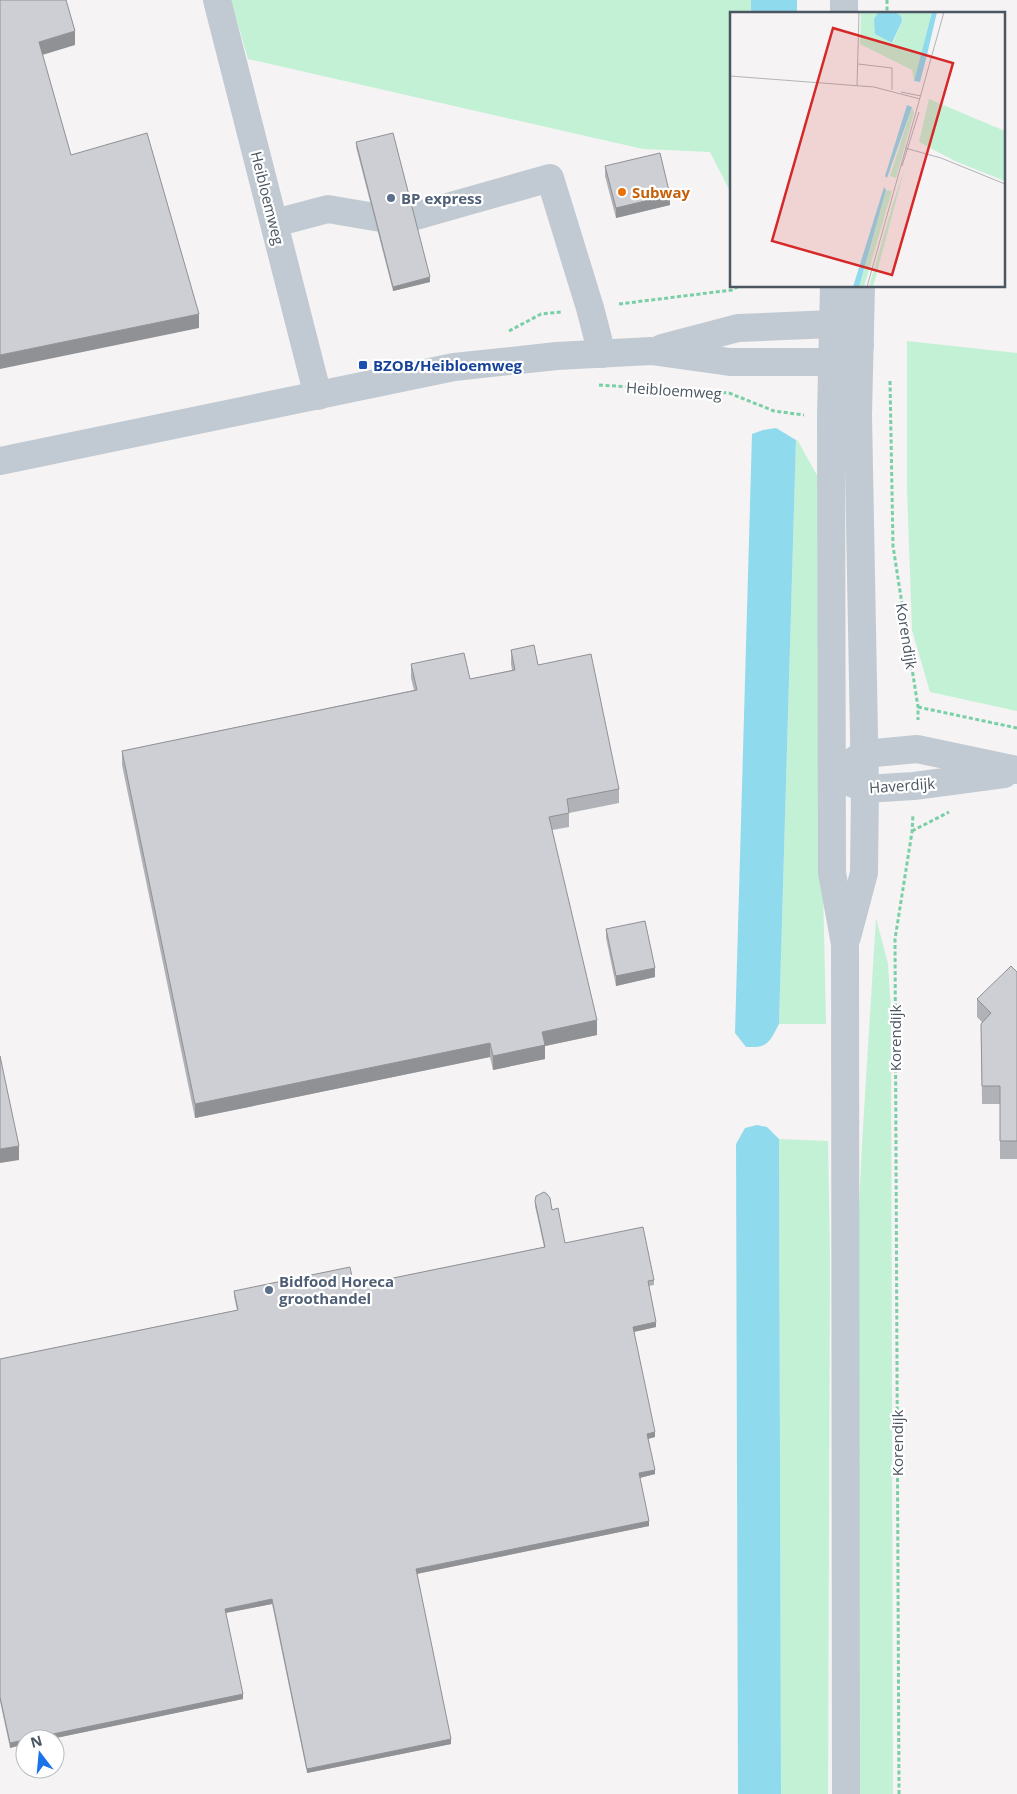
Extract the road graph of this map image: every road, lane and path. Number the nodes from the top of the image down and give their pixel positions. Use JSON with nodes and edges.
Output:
{"nodes":[{"id":1,"x":218,"y":0,"type":"edge"},
{"id":2,"x":275,"y":223,"type":"junction"},
{"id":3,"x":834,"y":288,"type":"edge"},
{"id":4,"x":861,"y":288,"type":"edge"},
{"id":5,"x":832,"y":324,"type":"junction"},
{"id":6,"x":860,"y":345,"type":"junction"},
{"id":7,"x":651,"y":351,"type":"junction"},
{"id":8,"x":602,"y":354,"type":"junction"},
{"id":9,"x":832,"y":362,"type":"junction"},
{"id":10,"x":890,"y":376,"type":"dead end"},
{"id":11,"x":593,"y":385,"type":"dead end"},
{"id":12,"x":318,"y":396,"type":"junction"},
{"id":13,"x":831,"y":415,"type":"junction"},
{"id":14,"x":858,"y":415,"type":"junction"},
{"id":15,"x":891,"y":415,"type":"junction"},
{"id":16,"x":0,"y":461,"type":"edge"},
{"id":17,"x":918,"y":707,"type":"junction"},
{"id":18,"x":1017,"y":728,"type":"edge"},
{"id":19,"x":917,"y":749,"type":"junction"},
{"id":20,"x":864,"y":754,"type":"junction"},
{"id":21,"x":1017,"y":771,"type":"edge"},
{"id":22,"x":832,"y":774,"type":"junction"},
{"id":23,"x":914,"y":786,"type":"junction"},
{"id":24,"x":865,"y":789,"type":"junction"},
{"id":25,"x":845,"y":944,"type":"junction"},
{"id":26,"x":846,"y":1794,"type":"edge"},
{"id":27,"x":899,"y":1794,"type":"edge"}],
"edges":[{"from":1,"to":2,"type":"street","name":"Heibloemweg"},
{"from":2,"to":8,"type":"street"},
{"from":2,"to":12,"type":"street","name":"Heibloemweg"},
{"from":3,"to":5,"type":"street"},
{"from":4,"to":6,"type":"street"},
{"from":5,"to":6,"type":"street"},
{"from":5,"to":7,"type":"street"},
{"from":5,"to":9,"type":"street"},
{"from":6,"to":9,"type":"street"},
{"from":6,"to":14,"type":"street"},
{"from":7,"to":8,"type":"street"},
{"from":7,"to":9,"type":"street"},
{"from":8,"to":12,"type":"street"},
{"from":9,"to":13,"type":"street"},
{"from":10,"to":15,"type":"path","name":"Korendijk"},
{"from":11,"to":13,"type":"path","name":"Heibloemweg"},
{"from":12,"to":16,"type":"street"},
{"from":13,"to":22,"type":"street"},
{"from":14,"to":15,"type":"path"},
{"from":14,"to":20,"type":"street"},
{"from":15,"to":17,"type":"path","name":"Korendijk"},
{"from":17,"to":18,"type":"path"},
{"from":17,"to":19,"type":"path","name":"Korendijk"},
{"from":19,"to":20,"type":"street","name":"Haverdijk"},
{"from":19,"to":21,"type":"street","name":"Haverdijk"},
{"from":20,"to":22,"type":"street","name":"Haverdijk"},
{"from":20,"to":24,"type":"street"},
{"from":21,"to":23,"type":"street","name":"Haverdijk"},
{"from":22,"to":24,"type":"street","name":"Haverdijk"},
{"from":22,"to":25,"type":"street"},
{"from":23,"to":24,"type":"street","name":"Haverdijk"},
{"from":23,"to":27,"type":"path","name":"Korendijk"},
{"from":24,"to":25,"type":"street"},
{"from":25,"to":26,"type":"street"}]}
